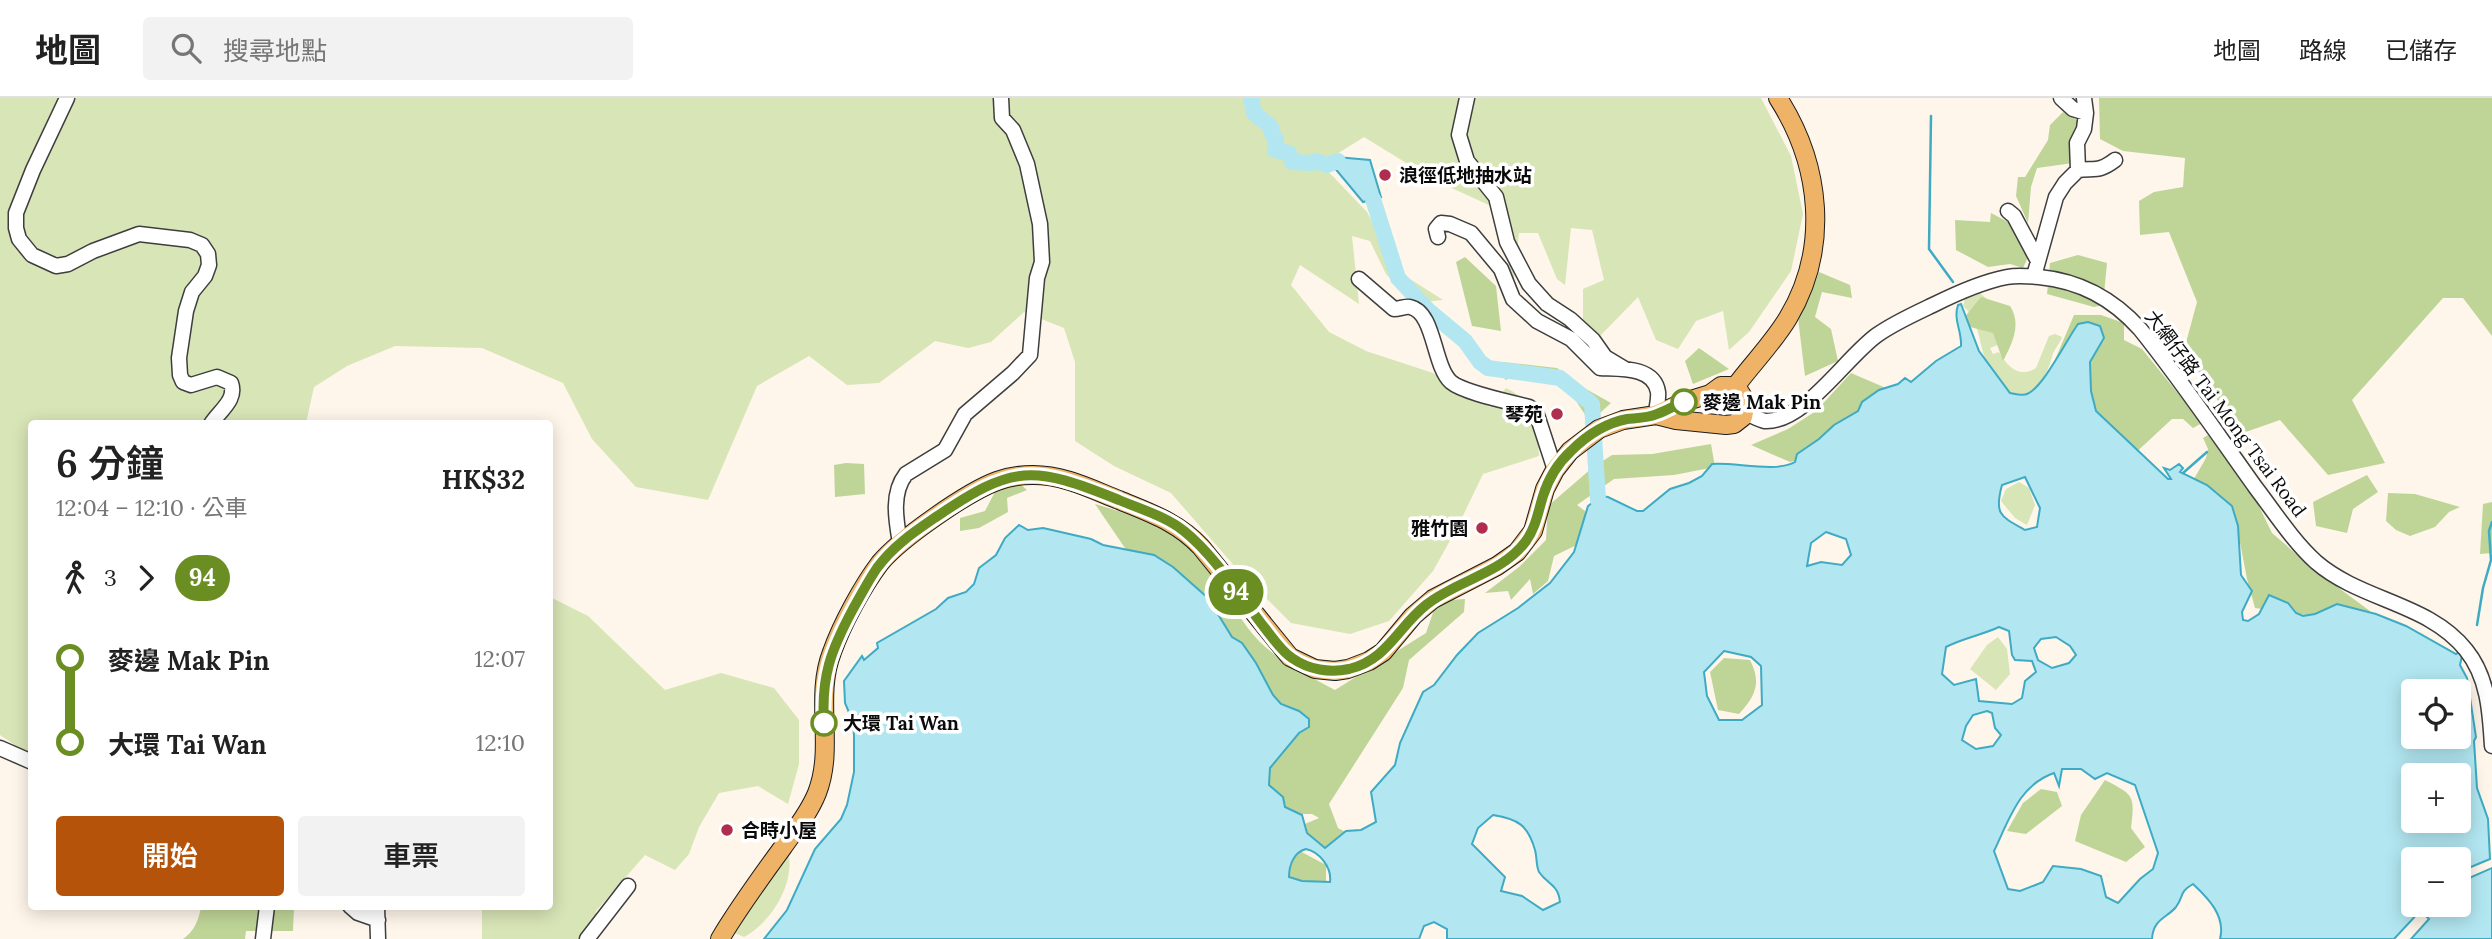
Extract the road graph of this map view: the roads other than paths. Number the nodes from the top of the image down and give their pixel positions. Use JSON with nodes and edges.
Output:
{"nodes":[{"id":1,"x":67,"y":98,"type":"edge"},
{"id":2,"x":1001,"y":98,"type":"edge"},
{"id":3,"x":1467,"y":98,"type":"edge"},
{"id":4,"x":1778,"y":98,"type":"edge"},
{"id":5,"x":2061,"y":98,"type":"edge"},
{"id":6,"x":2084,"y":98,"type":"edge"},
{"id":7,"x":2086,"y":113,"type":"junction"},
{"id":8,"x":2115,"y":160,"type":"dead end"},
{"id":9,"x":2078,"y":170,"type":"junction"},
{"id":10,"x":2008,"y":211,"type":"dead end"},
{"id":11,"x":1438,"y":237,"type":"dead end"},
{"id":12,"x":2038,"y":261,"type":"junction"},
{"id":13,"x":2034,"y":276,"type":"junction"},
{"id":14,"x":1359,"y":279,"type":"dead end"},
{"id":15,"x":1625,"y":369,"type":"junction"},
{"id":16,"x":1735,"y":387,"type":"junction"},
{"id":17,"x":1710,"y":394,"type":"junction"},
{"id":18,"x":1745,"y":413,"type":"junction"},
{"id":19,"x":1656,"y":415,"type":"junction"},
{"id":20,"x":214,"y":420,"type":"edge"},
{"id":21,"x":1719,"y":424,"type":"junction"},
{"id":22,"x":1555,"y":470,"type":"junction"},
{"id":23,"x":900,"y":543,"type":"junction"},
{"id":24,"x":2492,"y":746,"type":"edge"},
{"id":25,"x":0,"y":748,"type":"edge"},
{"id":26,"x":28,"y":760,"type":"edge"},
{"id":27,"x":628,"y":886,"type":"dead end"},
{"id":28,"x":267,"y":910,"type":"edge"},
{"id":29,"x":355,"y":910,"type":"edge"},
{"id":30,"x":377,"y":913,"type":"edge"},
{"id":31,"x":263,"y":939,"type":"edge"},
{"id":32,"x":378,"y":939,"type":"edge"},
{"id":33,"x":587,"y":939,"type":"edge"},
{"id":34,"x":720,"y":939,"type":"edge"}],
"edges":[{"from":1,"to":20,"type":"street"},
{"from":2,"to":23,"type":"street"},
{"from":3,"to":15,"type":"street"},
{"from":4,"to":16,"type":"main road"},
{"from":5,"to":7,"type":"street"},
{"from":6,"to":7,"type":"street"},
{"from":7,"to":9,"type":"street"},
{"from":8,"to":9,"type":"street"},
{"from":9,"to":12,"type":"street"},
{"from":10,"to":12,"type":"street"},
{"from":11,"to":15,"type":"street"},
{"from":12,"to":13,"type":"street"},
{"from":13,"to":18,"type":"street","name":"大網仔路 Tai Mong Tsai Road"},
{"from":13,"to":24,"type":"street","name":"大網仔路 Tai Mong Tsai Road"},
{"from":14,"to":22,"type":"street"},
{"from":15,"to":19,"type":"street"},
{"from":16,"to":17,"type":"main road"},
{"from":16,"to":18,"type":"main road"},
{"from":17,"to":19,"type":"main road"},
{"from":17,"to":21,"type":"main road"},
{"from":18,"to":21,"type":"main road"},
{"from":19,"to":21,"type":"main road"},
{"from":19,"to":22,"type":"main road"},
{"from":22,"to":23,"type":"main road"},
{"from":23,"to":34,"type":"main road"},
{"from":25,"to":26,"type":"street"},
{"from":27,"to":33,"type":"street"},
{"from":28,"to":31,"type":"street"},
{"from":29,"to":30,"type":"street"},
{"from":30,"to":32,"type":"street"}]}
